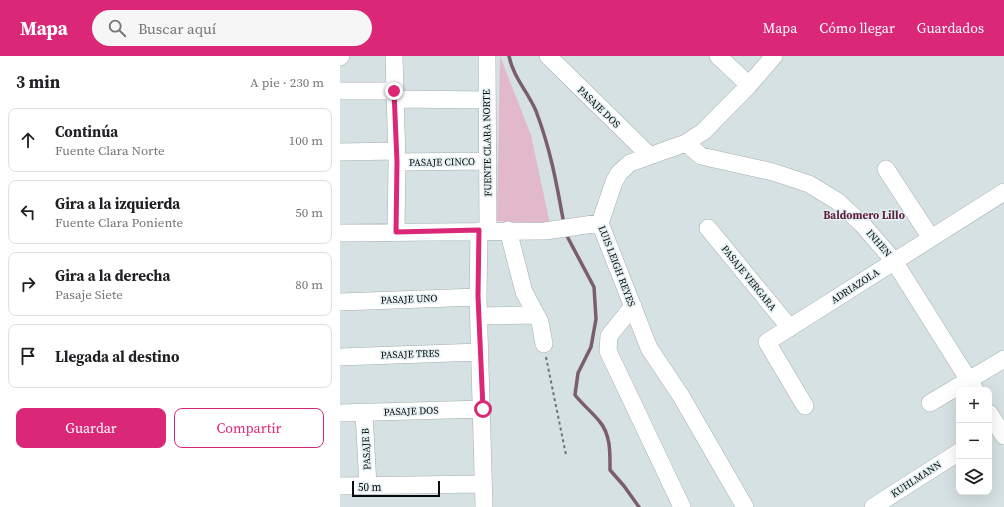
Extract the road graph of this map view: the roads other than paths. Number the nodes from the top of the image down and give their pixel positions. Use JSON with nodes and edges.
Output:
{"nodes":[{"id":1,"x":394,"y":56,"type":"edge"},
{"id":2,"x":487,"y":56,"type":"edge"},
{"id":3,"x":718,"y":56,"type":"edge"},
{"id":4,"x":774,"y":56,"type":"edge"},
{"id":5,"x":555,"y":59,"type":"edge"},
{"id":6,"x":749,"y":85,"type":"junction"},
{"id":7,"x":340,"y":91,"type":"edge"},
{"id":8,"x":395,"y":95,"type":"junction"},
{"id":9,"x":487,"y":100,"type":"junction"},
{"id":10,"x":686,"y":143,"type":"junction"},
{"id":11,"x":340,"y":152,"type":"edge"},
{"id":12,"x":649,"y":155,"type":"junction"},
{"id":13,"x":396,"y":157,"type":"junction"},
{"id":14,"x":488,"y":161,"type":"junction"},
{"id":15,"x":886,"y":169,"type":"dead end"},
{"id":16,"x":1004,"y":192,"type":"edge"},
{"id":17,"x":600,"y":223,"type":"junction"},
{"id":18,"x":708,"y":228,"type":"dead end"},
{"id":19,"x":484,"y":230,"type":"junction"},
{"id":20,"x":508,"y":230,"type":"junction"},
{"id":21,"x":396,"y":232,"type":"junction"},
{"id":22,"x":340,"y":233,"type":"edge"},
{"id":23,"x":931,"y":238,"type":"junction"},
{"id":24,"x":894,"y":261,"type":"junction"},
{"id":25,"x":478,"y":296,"type":"junction"},
{"id":26,"x":340,"y":302,"type":"edge"},
{"id":27,"x":633,"y":306,"type":"junction"},
{"id":28,"x":536,"y":315,"type":"junction"},
{"id":29,"x":479,"y":316,"type":"junction"},
{"id":30,"x":790,"y":328,"type":"junction"},
{"id":31,"x":544,"y":344,"type":"road end"},
{"id":32,"x":480,"y":352,"type":"junction"},
{"id":33,"x":340,"y":357,"type":"edge"},
{"id":34,"x":1004,"y":359,"type":"edge"},
{"id":35,"x":972,"y":385,"type":"edge"},
{"id":36,"x":930,"y":404,"type":"dead end"},
{"id":37,"x":806,"y":406,"type":"dead end"},
{"id":38,"x":483,"y":409,"type":"junction"},
{"id":39,"x":340,"y":413,"type":"edge"},
{"id":40,"x":364,"y":413,"type":"junction"},
{"id":41,"x":956,"y":454,"type":"edge"},
{"id":42,"x":483,"y":484,"type":"junction"},
{"id":43,"x":340,"y":486,"type":"edge"},
{"id":44,"x":368,"y":486,"type":"junction"},
{"id":45,"x":484,"y":507,"type":"edge"},
{"id":46,"x":682,"y":507,"type":"edge"},
{"id":47,"x":745,"y":507,"type":"edge"},
{"id":48,"x":873,"y":507,"type":"edge"}],
"edges":[{"from":1,"to":8,"type":"street"},
{"from":2,"to":9,"type":"street","name":"FUENTE CLARA NORTE"},
{"from":3,"to":6,"type":"street"},
{"from":4,"to":6,"type":"street","name":"LUIS LEIGH REYES"},
{"from":5,"to":12,"type":"street","name":"PASAJE DOS"},
{"from":6,"to":10,"type":"street","name":"LUIS LEIGH REYES"},
{"from":7,"to":8,"type":"street"},
{"from":8,"to":9,"type":"street"},
{"from":8,"to":13,"type":"street"},
{"from":9,"to":14,"type":"street","name":"FUENTE CLARA NORTE"},
{"from":10,"to":12,"type":"street","name":"LUIS LEIGH REYES"},
{"from":10,"to":24,"type":"street","name":"INHEN"},
{"from":11,"to":13,"type":"street","name":"PASAJE CINCO"},
{"from":12,"to":17,"type":"street","name":"LUIS LEIGH REYES"},
{"from":13,"to":14,"type":"street","name":"PASAJE CINCO"},
{"from":13,"to":21,"type":"street"},
{"from":14,"to":19,"type":"street","name":"FUENTE CLARA NORTE"},
{"from":15,"to":23,"type":"street"},
{"from":16,"to":23,"type":"street","name":"ADRIAZOLA"},
{"from":17,"to":20,"type":"street"},
{"from":17,"to":27,"type":"street","name":"LUIS LEIGH REYES"},
{"from":18,"to":30,"type":"street","name":"PASAJE VERGARA"},
{"from":19,"to":20,"type":"street"},
{"from":19,"to":21,"type":"street"},
{"from":19,"to":25,"type":"street","name":"FUENTE CLARA NORTE"},
{"from":20,"to":28,"type":"street"},
{"from":21,"to":22,"type":"street"},
{"from":23,"to":24,"type":"street","name":"ADRIAZOLA"},
{"from":24,"to":30,"type":"street","name":"ADRIAZOLA"},
{"from":24,"to":35,"type":"street","name":"INHEN"},
{"from":25,"to":26,"type":"street","name":"PASAJE UNO"},
{"from":25,"to":29,"type":"street","name":"FUENTE CLARA NORTE"},
{"from":27,"to":46,"type":"street"},
{"from":27,"to":47,"type":"street","name":"LUIS LEIGH REYES"},
{"from":28,"to":29,"type":"street"},
{"from":28,"to":31,"type":"street"},
{"from":29,"to":32,"type":"street","name":"FUENTE CLARA NORTE"},
{"from":30,"to":37,"type":"street","name":"ADRIAZOLA"},
{"from":32,"to":33,"type":"street","name":"PASAJE TRES"},
{"from":32,"to":38,"type":"street","name":"FUENTE CLARA NORTE"},
{"from":34,"to":35,"type":"street"},
{"from":35,"to":36,"type":"street"},
{"from":38,"to":40,"type":"street","name":"PASAJE DOS"},
{"from":38,"to":42,"type":"street","name":"FUENTE CLARA NORTE"},
{"from":39,"to":40,"type":"street","name":"PASAJE DOS"},
{"from":40,"to":44,"type":"street","name":"PASAJE B"},
{"from":41,"to":48,"type":"street","name":"KUHLMANN"},
{"from":42,"to":44,"type":"street"},
{"from":42,"to":45,"type":"street","name":"FUENTE CLARA NORTE"},
{"from":43,"to":44,"type":"street"}]}
